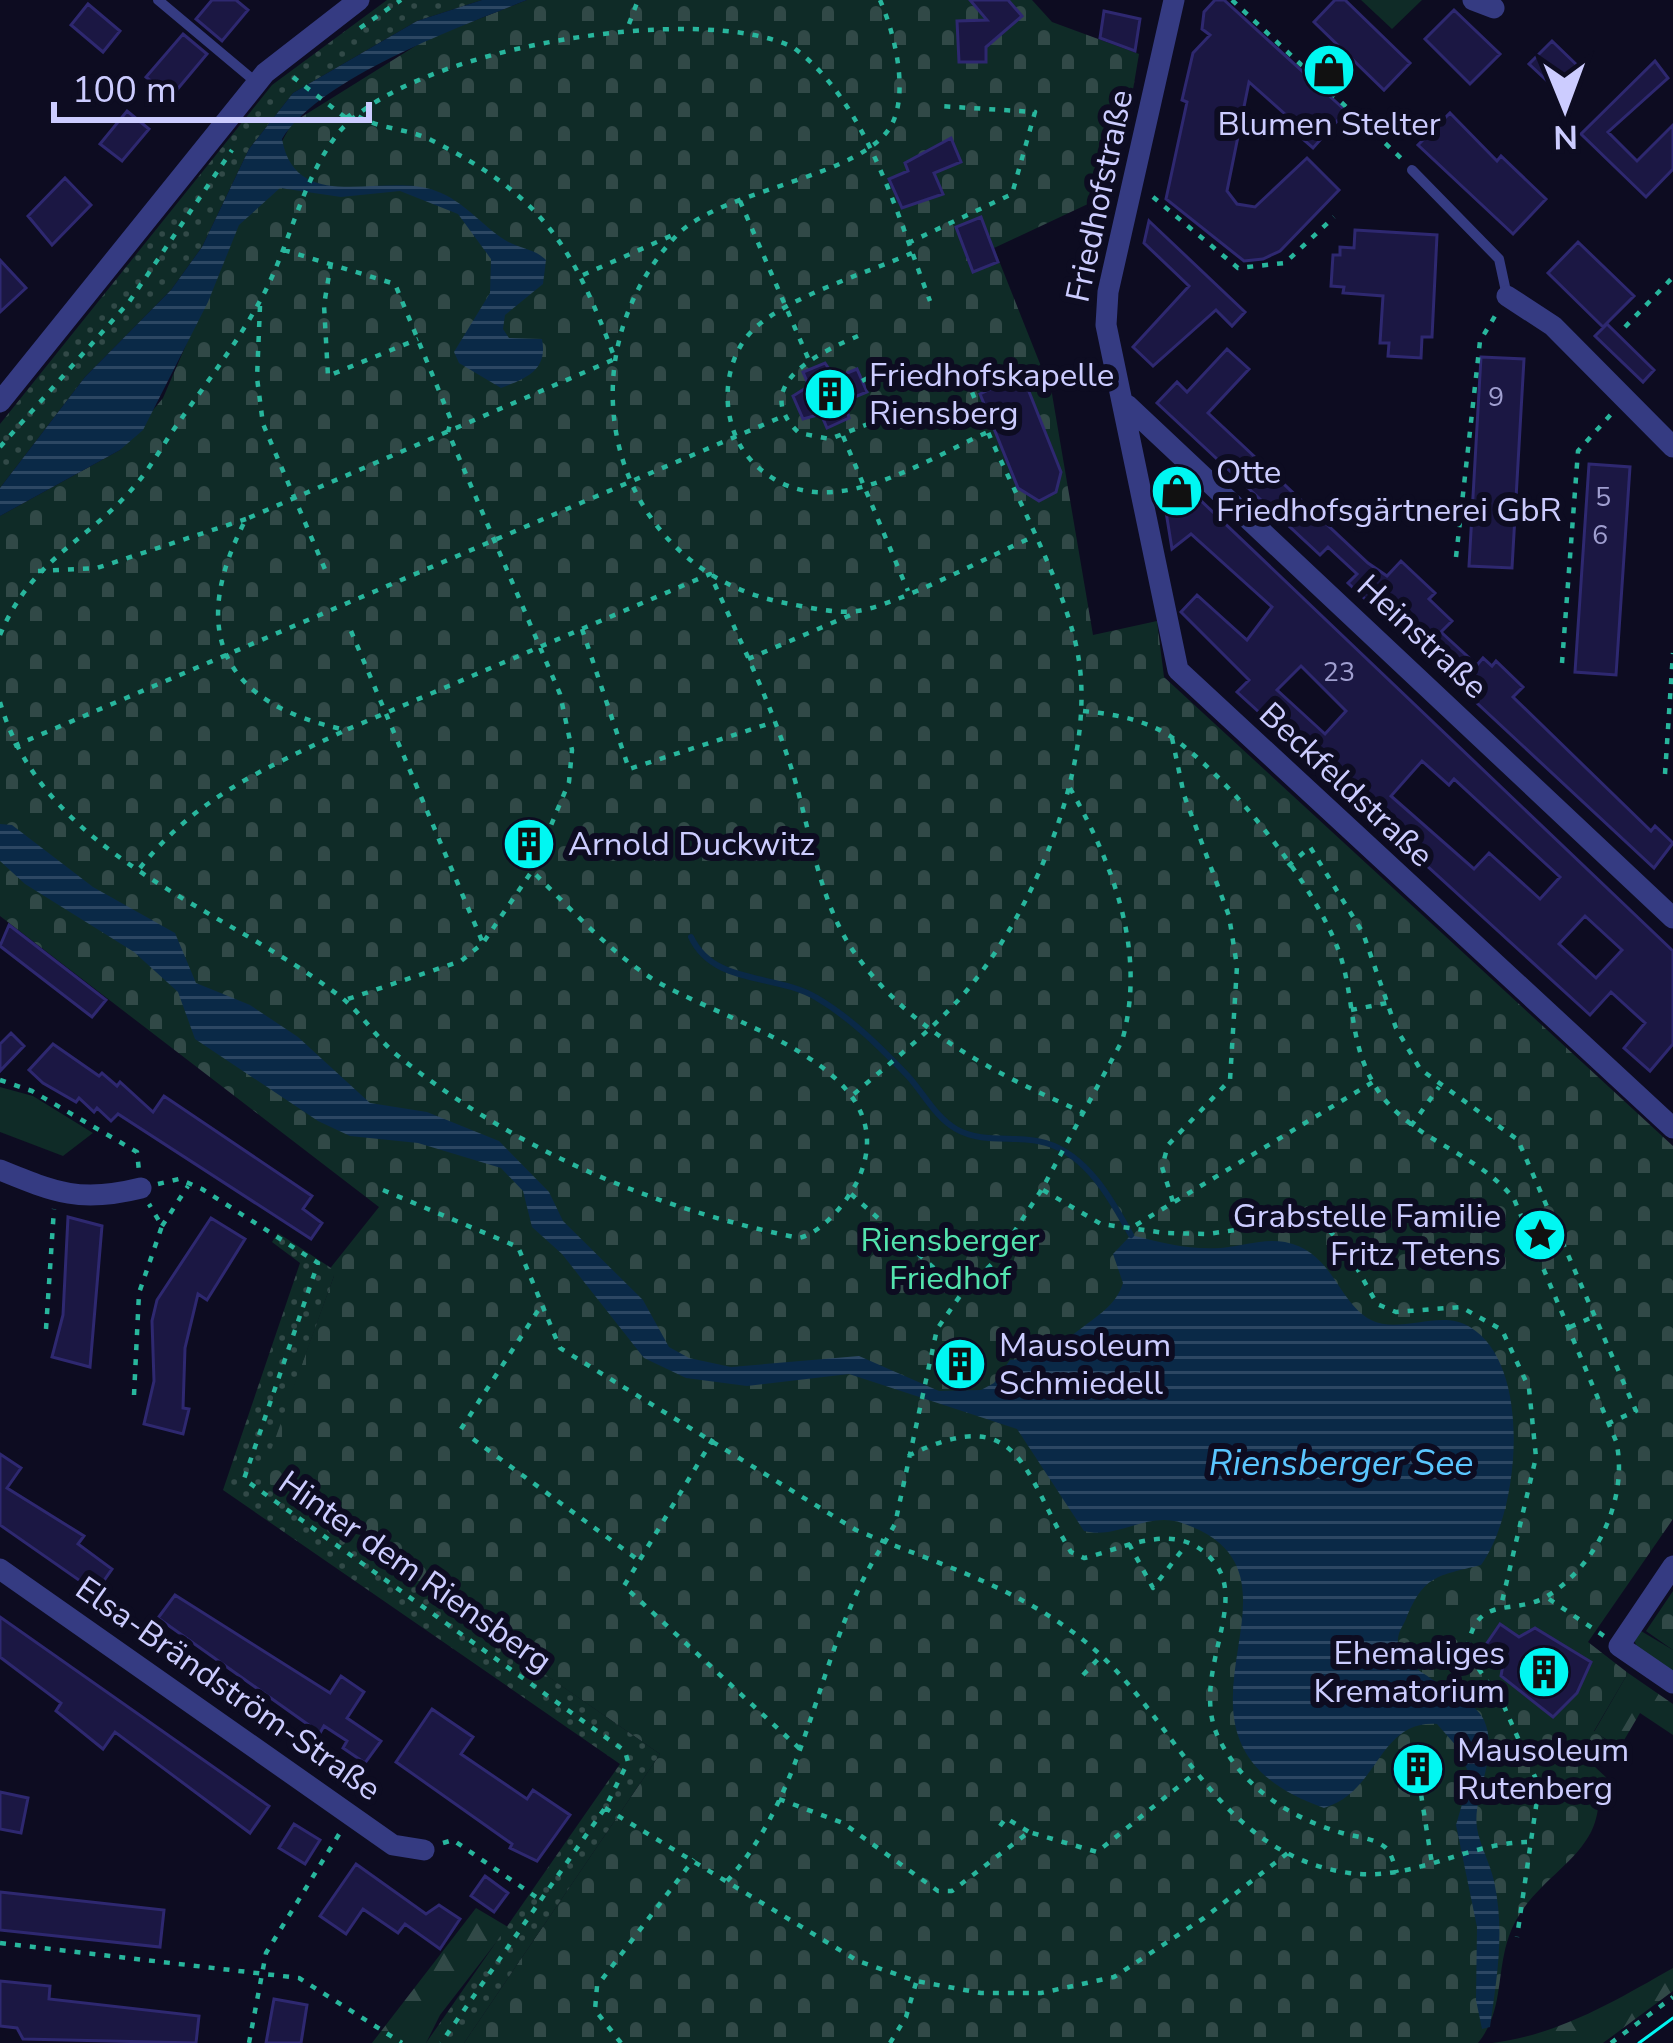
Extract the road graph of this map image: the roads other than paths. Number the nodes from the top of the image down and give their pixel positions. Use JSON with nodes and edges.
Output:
{"nodes":[{"id":1,"x":158,"y":0,"type":"edge"},
{"id":2,"x":359,"y":0,"type":"edge"},
{"id":3,"x":1174,"y":0,"type":"edge"},
{"id":4,"x":257,"y":83,"type":"junction"},
{"id":5,"x":1412,"y":170,"type":"road end"},
{"id":6,"x":1507,"y":296,"type":"joint"},
{"id":7,"x":0,"y":402,"type":"edge"},
{"id":8,"x":1126,"y":405,"type":"junction"},
{"id":9,"x":1673,"y":447,"type":"edge"},
{"id":10,"x":1673,"y":918,"type":"edge"},
{"id":11,"x":1673,"y":1128,"type":"edge"},
{"id":12,"x":0,"y":1170,"type":"edge"},
{"id":13,"x":141,"y":1188,"type":"road end"},
{"id":14,"x":1673,"y":1566,"type":"edge"},
{"id":15,"x":0,"y":1569,"type":"edge"},
{"id":16,"x":1673,"y":1683,"type":"edge"},
{"id":17,"x":424,"y":1850,"type":"road end"}],
"edges":[{"from":1,"to":4,"type":"lane"},
{"from":2,"to":4,"type":"street"},
{"from":3,"to":8,"type":"street","name":"Friedhofstraße"},
{"from":4,"to":7,"type":"street"},
{"from":5,"to":6,"type":"lane"},
{"from":6,"to":9,"type":"street"},
{"from":8,"to":10,"type":"street","name":"Heinstraße"},
{"from":8,"to":11,"type":"street","name":"Beckfeldstraße"},
{"from":12,"to":13,"type":"street"},
{"from":14,"to":16,"type":"street"},
{"from":15,"to":17,"type":"street","name":"Elsa-Brändström-Straße"}]}
